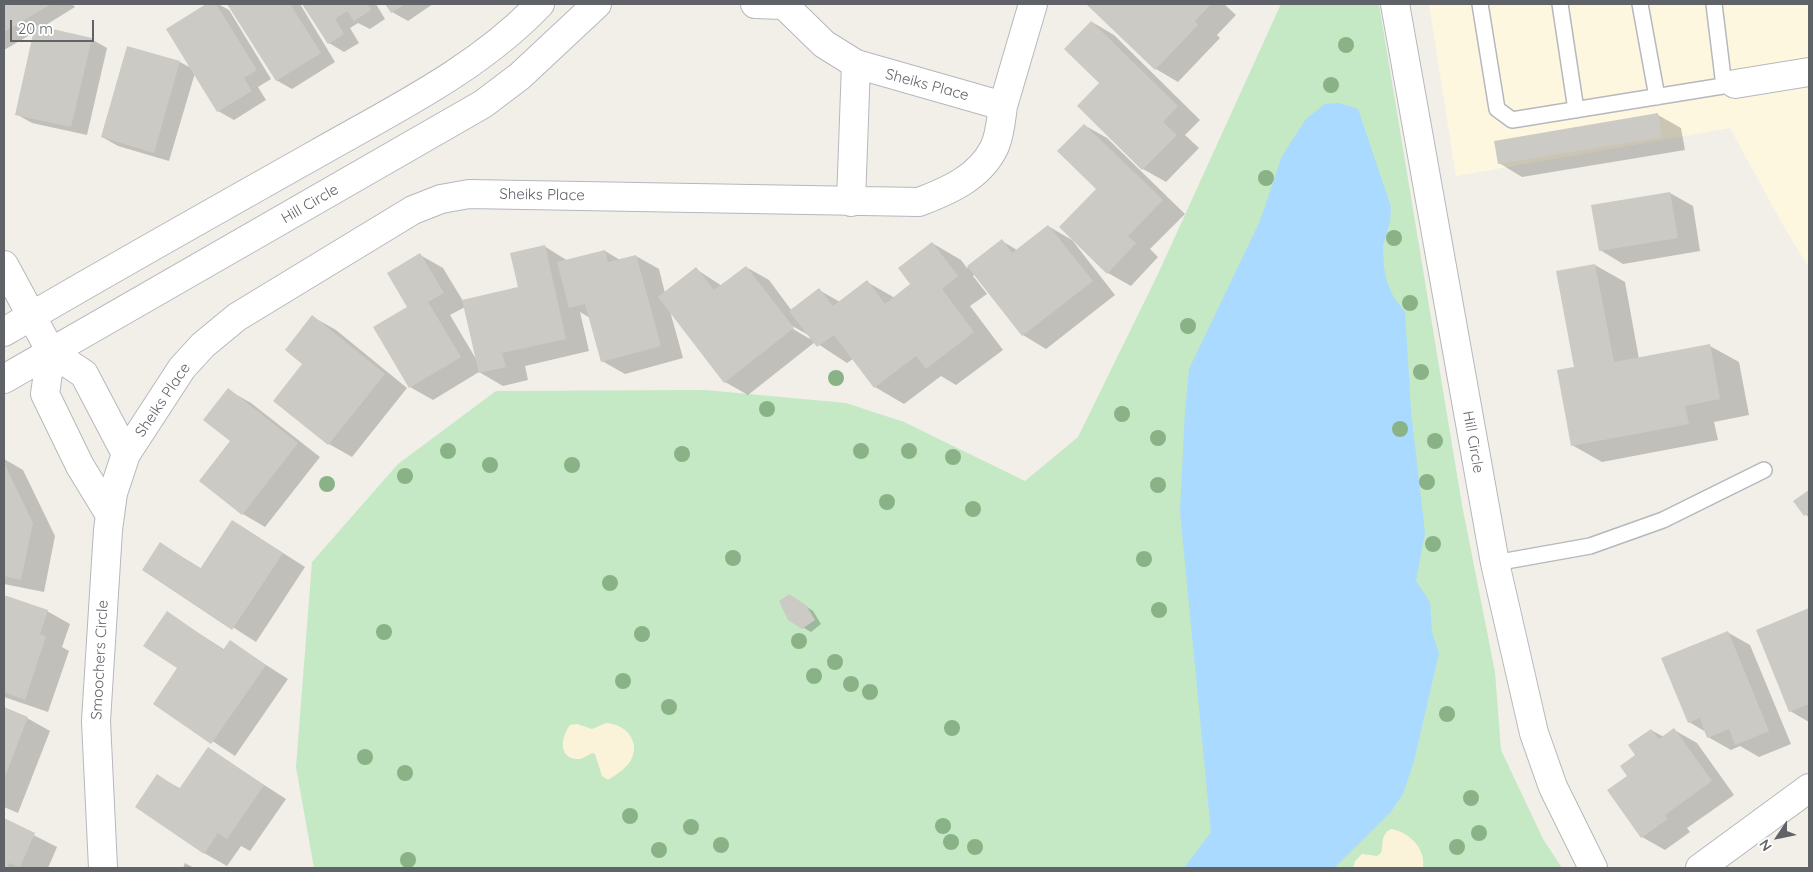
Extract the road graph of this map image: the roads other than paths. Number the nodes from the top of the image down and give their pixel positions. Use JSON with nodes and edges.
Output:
{"nodes":[{"id":1,"x":540,"y":4,"type":"edge"},
{"id":2,"x":597,"y":4,"type":"edge"},
{"id":3,"x":755,"y":4,"type":"edge"},
{"id":4,"x":783,"y":4,"type":"edge"},
{"id":5,"x":1033,"y":4,"type":"edge"},
{"id":6,"x":1395,"y":4,"type":"edge"},
{"id":7,"x":1480,"y":4,"type":"edge"},
{"id":8,"x":1560,"y":4,"type":"edge"},
{"id":9,"x":1640,"y":4,"type":"edge"},
{"id":10,"x":1714,"y":4,"type":"edge"},
{"id":11,"x":856,"y":64,"type":"junction"},
{"id":12,"x":1809,"y":72,"type":"edge"},
{"id":13,"x":1730,"y":85,"type":"junction"},
{"id":14,"x":1657,"y":97,"type":"junction"},
{"id":15,"x":1004,"y":106,"type":"junction"},
{"id":16,"x":1576,"y":110,"type":"junction"},
{"id":17,"x":851,"y":202,"type":"junction"},
{"id":18,"x":4,"y":265,"type":"edge"},
{"id":19,"x":33,"y":315,"type":"junction"},
{"id":20,"x":4,"y":332,"type":"edge"},
{"id":21,"x":51,"y":352,"type":"junction"},
{"id":22,"x":4,"y":379,"type":"edge"},
{"id":23,"x":126,"y":454,"type":"junction"},
{"id":24,"x":1764,"y":470,"type":"dead end"},
{"id":25,"x":110,"y":515,"type":"junction"},
{"id":26,"x":1495,"y":564,"type":"junction"},
{"id":27,"x":1809,"y":788,"type":"edge"},
{"id":28,"x":104,"y":868,"type":"edge"},
{"id":29,"x":1594,"y":868,"type":"edge"},
{"id":30,"x":1700,"y":868,"type":"edge"}],
"edges":[{"from":1,"to":19,"type":"street"},
{"from":2,"to":21,"type":"street","name":"Hill Circle"},
{"from":3,"to":4,"type":"street","name":"Sheiks Place"},
{"from":4,"to":11,"type":"street","name":"Sheiks Place"},
{"from":5,"to":15,"type":"street","name":"Sheiks Place"},
{"from":6,"to":26,"type":"street","name":"Hill Circle"},
{"from":7,"to":16,"type":"lane"},
{"from":8,"to":16,"type":"lane"},
{"from":9,"to":14,"type":"lane"},
{"from":10,"to":13,"type":"lane"},
{"from":11,"to":15,"type":"street","name":"Sheiks Place"},
{"from":11,"to":17,"type":"street"},
{"from":12,"to":13,"type":"street"},
{"from":13,"to":14,"type":"lane"},
{"from":14,"to":16,"type":"lane"},
{"from":15,"to":17,"type":"street","name":"Sheiks Place"},
{"from":17,"to":23,"type":"street","name":"Sheiks Place"},
{"from":18,"to":19,"type":"street"},
{"from":19,"to":20,"type":"street"},
{"from":19,"to":21,"type":"street"},
{"from":21,"to":22,"type":"street","name":"Hill Circle"},
{"from":21,"to":23,"type":"street"},
{"from":21,"to":25,"type":"street"},
{"from":23,"to":25,"type":"street","name":"Smoochers Circle"},
{"from":24,"to":26,"type":"lane"},
{"from":25,"to":28,"type":"street","name":"Smoochers Circle"},
{"from":26,"to":29,"type":"street","name":"Hill Circle"},
{"from":27,"to":30,"type":"street"}]}
